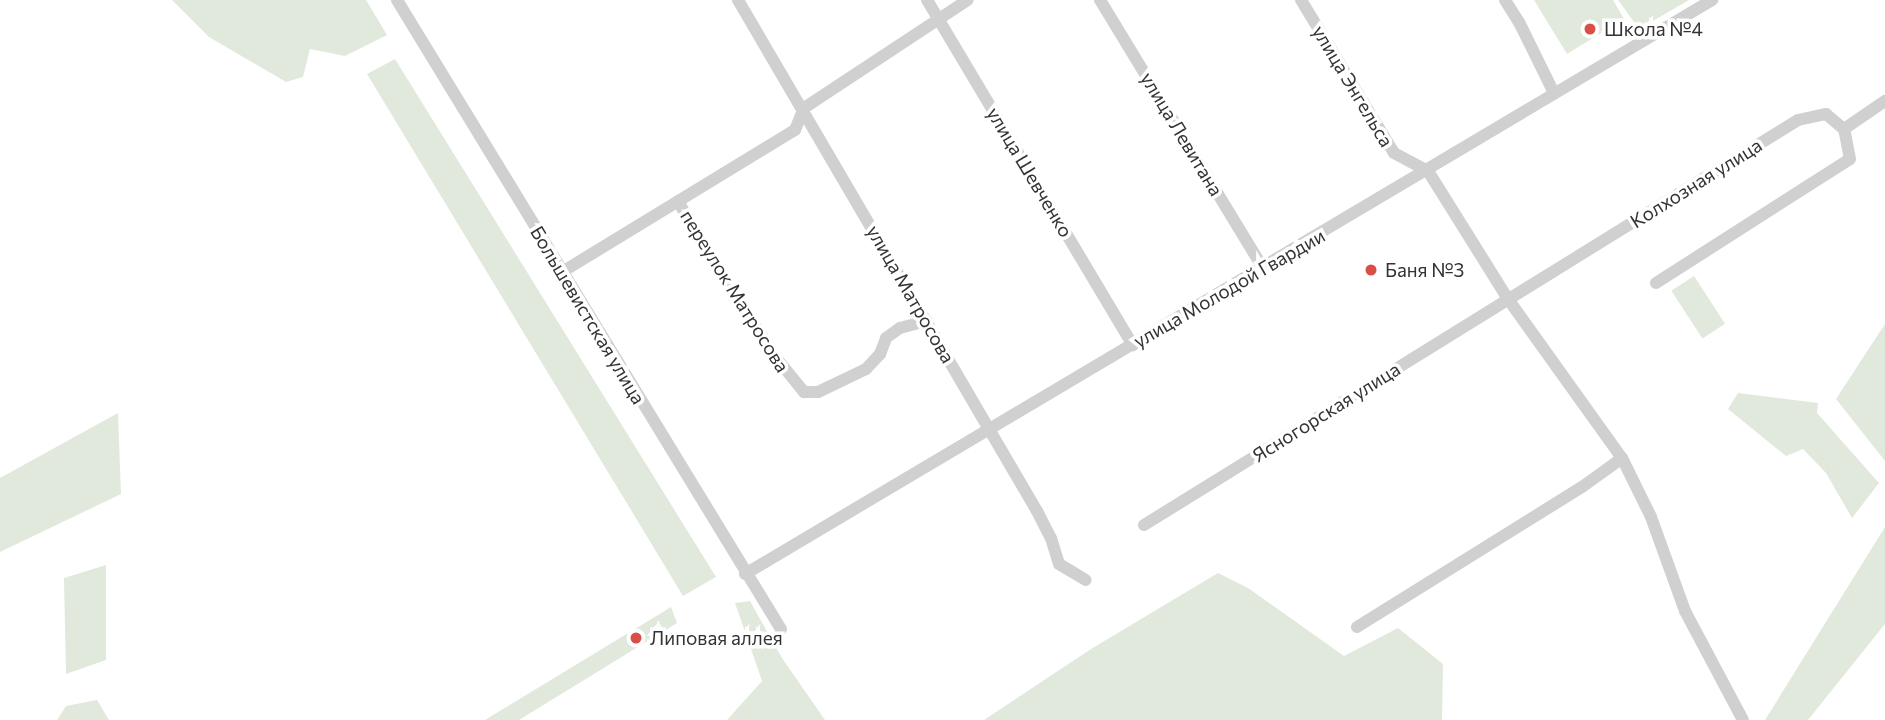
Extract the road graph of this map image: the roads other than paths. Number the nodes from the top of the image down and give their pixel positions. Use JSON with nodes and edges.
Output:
{"nodes":[{"id":1,"x":397,"y":0,"type":"edge"},
{"id":2,"x":738,"y":0,"type":"edge"},
{"id":3,"x":928,"y":0,"type":"edge"},
{"id":4,"x":968,"y":0,"type":"edge"},
{"id":5,"x":1100,"y":0,"type":"edge"},
{"id":6,"x":1301,"y":0,"type":"edge"},
{"id":7,"x":1505,"y":0,"type":"edge"},
{"id":8,"x":1712,"y":0,"type":"edge"},
{"id":9,"x":940,"y":19,"type":"junction"},
{"id":10,"x":1554,"y":93,"type":"junction"},
{"id":11,"x":1885,"y":101,"type":"edge"},
{"id":12,"x":804,"y":108,"type":"junction"},
{"id":13,"x":1844,"y":129,"type":"junction"},
{"id":14,"x":1428,"y":171,"type":"junction"},
{"id":15,"x":678,"y":201,"type":"junction"},
{"id":16,"x":1263,"y":268,"type":"junction"},
{"id":17,"x":562,"y":272,"type":"junction"},
{"id":18,"x":1656,"y":283,"type":"dead end"},
{"id":19,"x":1508,"y":299,"type":"junction"},
{"id":20,"x":927,"y":321,"type":"junction"},
{"id":21,"x":1133,"y":345,"type":"junction"},
{"id":22,"x":989,"y":429,"type":"junction"},
{"id":23,"x":1622,"y":458,"type":"junction"},
{"id":24,"x":1144,"y":525,"type":"dead end"},
{"id":25,"x":745,"y":574,"type":"junction"},
{"id":26,"x":1087,"y":580,"type":"dead end"},
{"id":27,"x":1357,"y":627,"type":"dead end"},
{"id":28,"x":781,"y":629,"type":"dead end"},
{"id":29,"x":1742,"y":720,"type":"edge"}],
"edges":[{"from":1,"to":17,"type":"street","name":"Большевистская улица"},
{"from":2,"to":12,"type":"street","name":"улица Матросова"},
{"from":3,"to":9,"type":"street","name":"улица Шевченко"},
{"from":4,"to":9,"type":"street"},
{"from":5,"to":16,"type":"street","name":"улица Левитана"},
{"from":6,"to":14,"type":"street","name":"улица Энгельса"},
{"from":7,"to":10,"type":"street"},
{"from":8,"to":10,"type":"street","name":"улица Молодой Гвардии"},
{"from":9,"to":12,"type":"street"},
{"from":9,"to":21,"type":"street","name":"улица Шевченко"},
{"from":10,"to":14,"type":"street","name":"улица Молодой Гвардии"},
{"from":11,"to":13,"type":"street"},
{"from":12,"to":15,"type":"street"},
{"from":12,"to":20,"type":"street","name":"улица Матросова"},
{"from":13,"to":18,"type":"street"},
{"from":13,"to":19,"type":"street","name":"Колхозная улица"},
{"from":14,"to":16,"type":"street","name":"улица Молодой Гвардии"},
{"from":14,"to":19,"type":"street"},
{"from":15,"to":17,"type":"street"},
{"from":15,"to":20,"type":"street","name":"переулок Матросова"},
{"from":16,"to":21,"type":"street","name":"улица Молодой Гвардии"},
{"from":17,"to":25,"type":"street","name":"Большевистская улица"},
{"from":19,"to":23,"type":"street"},
{"from":19,"to":24,"type":"street","name":"Ясногорская улица"},
{"from":20,"to":22,"type":"street","name":"улица Матросова"},
{"from":21,"to":22,"type":"street","name":"улица Молодой Гвардии"},
{"from":22,"to":25,"type":"street","name":"улица Молодой Гвардии"},
{"from":22,"to":26,"type":"street","name":"улица Матросова"},
{"from":23,"to":27,"type":"street"},
{"from":23,"to":29,"type":"street"},
{"from":25,"to":28,"type":"street","name":"Большевистская улица"}]}
